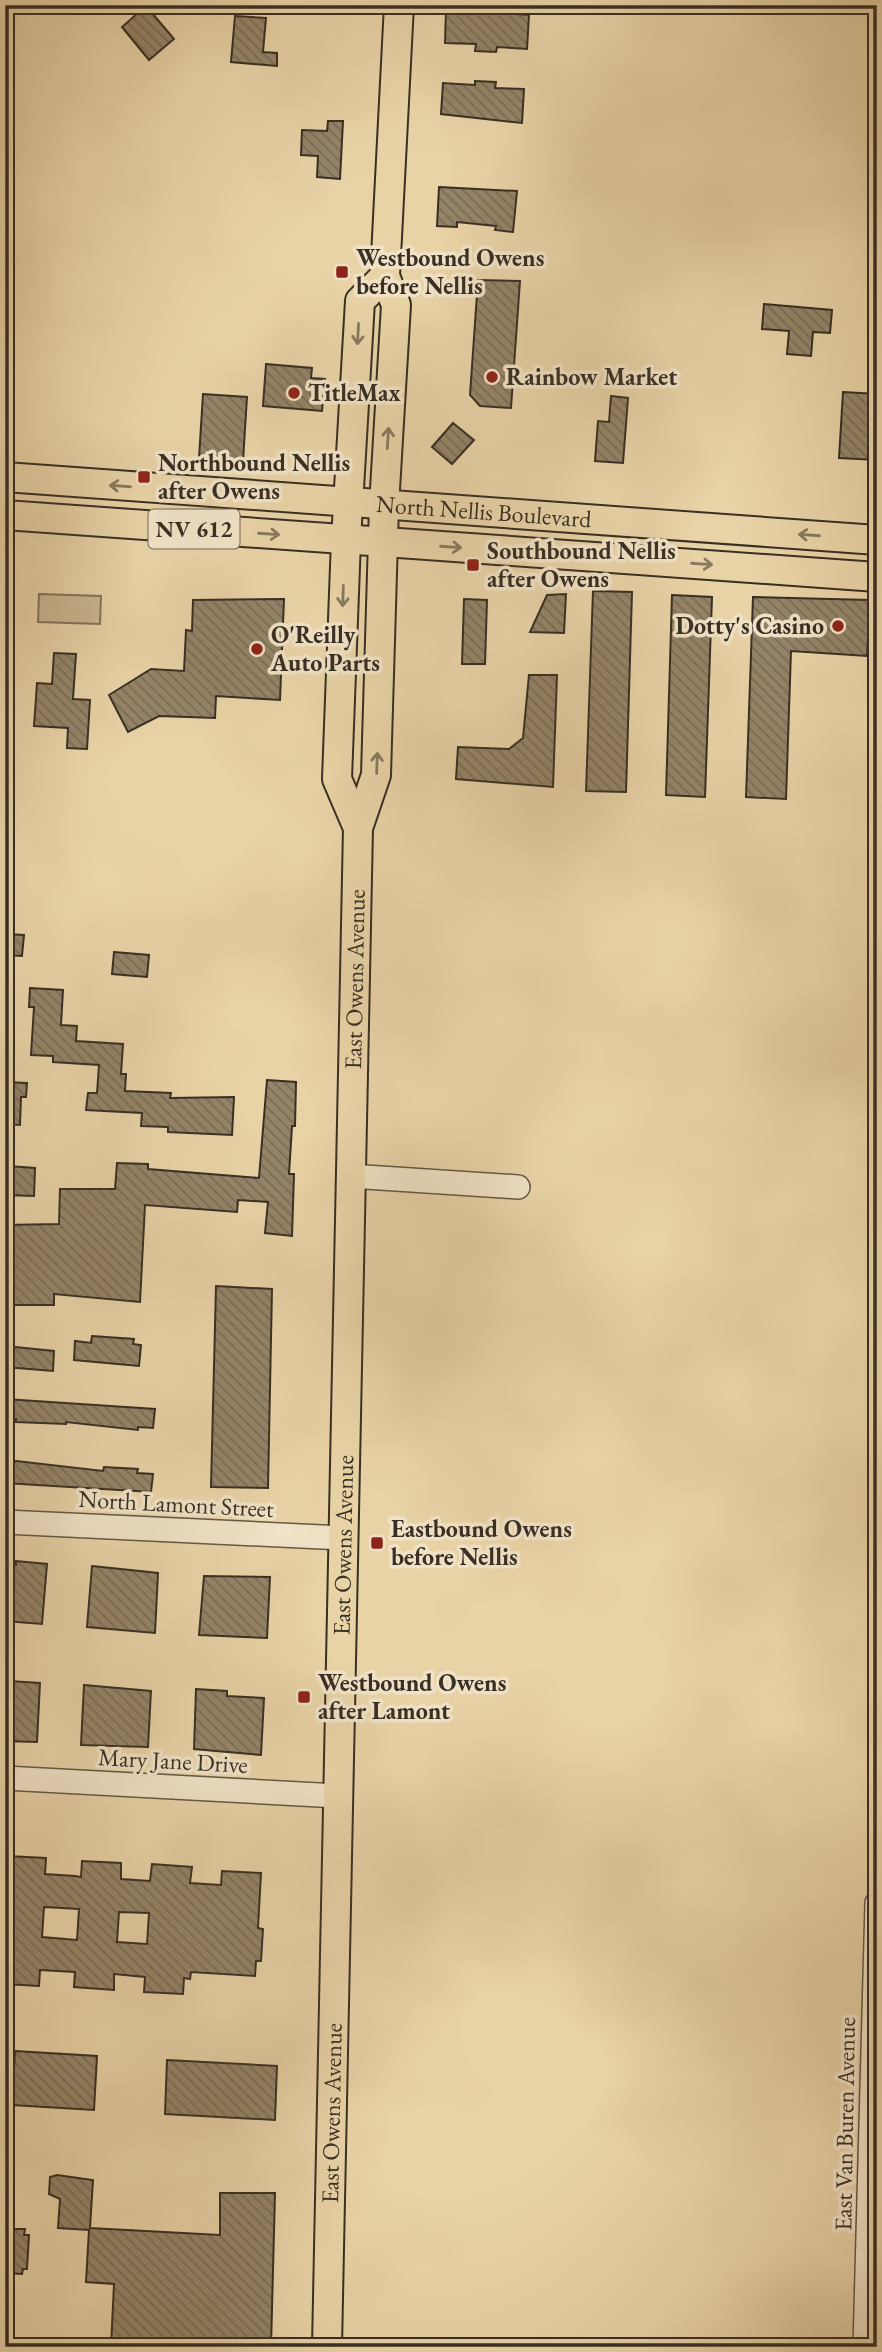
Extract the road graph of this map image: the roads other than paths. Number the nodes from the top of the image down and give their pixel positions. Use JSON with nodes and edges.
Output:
{"nodes":[{"id":1,"x":399,"y":5,"type":"edge"},
{"id":2,"x":385,"y":276,"type":"junction"},
{"id":3,"x":5,"y":477,"type":"edge"},
{"id":4,"x":348,"y":503,"type":"junction"},
{"id":5,"x":384,"y":506,"type":"junction"},
{"id":6,"x":5,"y":515,"type":"edge"},
{"id":7,"x":346,"y":540,"type":"junction"},
{"id":8,"x":877,"y":540,"type":"edge"},
{"id":9,"x":383,"y":542,"type":"junction"},
{"id":10,"x":877,"y":577,"type":"edge"},
{"id":11,"x":358,"y":828,"type":"junction"},
{"id":12,"x":351,"y":1176,"type":"junction"},
{"id":13,"x":518,"y":1187,"type":"dead end"},
{"id":14,"x":5,"y":1522,"type":"edge"},
{"id":15,"x":343,"y":1538,"type":"junction"},
{"id":16,"x":5,"y":1778,"type":"edge"},
{"id":17,"x":338,"y":1796,"type":"junction"},
{"id":18,"x":877,"y":1903,"type":"edge"},
{"id":19,"x":327,"y":2347,"type":"edge"},
{"id":20,"x":865,"y":2347,"type":"edge"}],
"edges":[{"from":1,"to":2,"type":"main road","name":"East Owens Avenue"},
{"from":2,"to":4,"type":"main road","name":"East Owens Avenue","one_way":true},
{"from":5,"to":2,"type":"main road","name":"East Owens Avenue","one_way":true},
{"from":4,"to":3,"type":"main road","name":"North Nellis Boulevard","number":"NV 612","one_way":true},
{"from":4,"to":5,"type":"main road","name":"North Nellis Boulevard","number":"NV 612"},
{"from":4,"to":7,"type":"main road","name":"East Owens Avenue"},
{"from":8,"to":5,"type":"main road","name":"North Nellis Boulevard","number":"NV 612","one_way":true},
{"from":5,"to":9,"type":"main road","name":"East Owens Avenue"},
{"from":6,"to":7,"type":"main road","name":"North Nellis Boulevard","number":"NV 612","one_way":true},
{"from":7,"to":9,"type":"main road","name":"North Nellis Boulevard","number":"NV 612"},
{"from":7,"to":11,"type":"main road","name":"East Owens Avenue","one_way":true},
{"from":9,"to":10,"type":"main road","name":"North Nellis Boulevard","number":"NV 612","one_way":true},
{"from":11,"to":9,"type":"main road","name":"East Owens Avenue","one_way":true},
{"from":11,"to":12,"type":"main road","name":"East Owens Avenue"},
{"from":12,"to":13,"type":"street"},
{"from":12,"to":15,"type":"main road","name":"East Owens Avenue"},
{"from":14,"to":15,"type":"street","name":"North Lamont Street"},
{"from":15,"to":17,"type":"main road","name":"East Owens Avenue"},
{"from":16,"to":17,"type":"street","name":"Mary Jane Drive"},
{"from":17,"to":19,"type":"main road","name":"East Owens Avenue"},
{"from":18,"to":20,"type":"street","name":"East Van Buren Avenue"}]}
